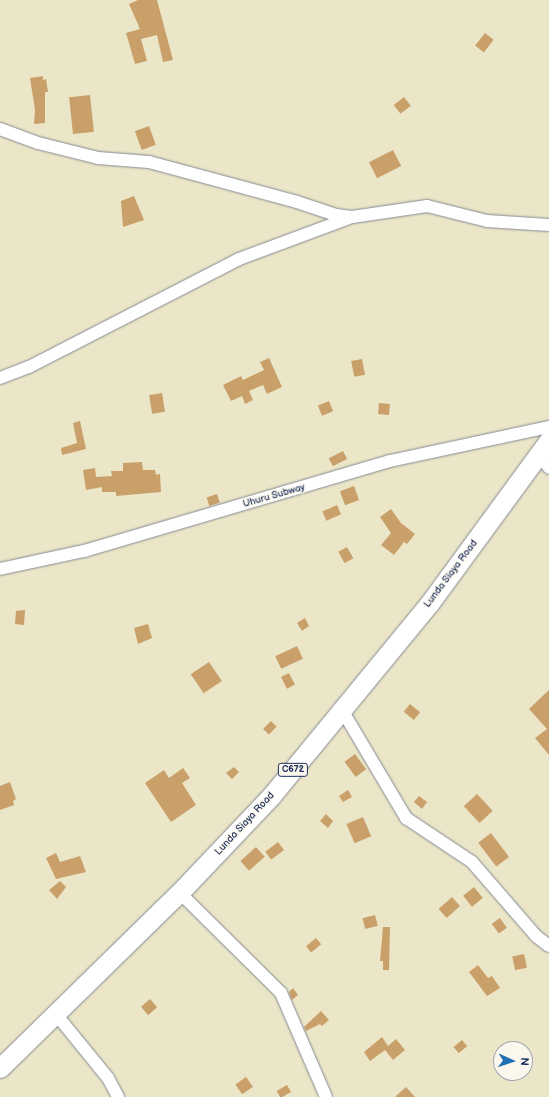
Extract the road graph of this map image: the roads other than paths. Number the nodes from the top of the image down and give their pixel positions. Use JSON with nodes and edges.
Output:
{"nodes":[{"id":1,"x":0,"y":130,"type":"edge"},
{"id":2,"x":352,"y":217,"type":"junction"},
{"id":3,"x":549,"y":225,"type":"edge"},
{"id":4,"x":0,"y":378,"type":"edge"},
{"id":5,"x":549,"y":426,"type":"edge"},
{"id":6,"x":546,"y":454,"type":"edge"},
{"id":7,"x":0,"y":569,"type":"edge"},
{"id":8,"x":342,"y":710,"type":"junction"},
{"id":9,"x":180,"y":892,"type":"junction"},
{"id":10,"x":549,"y":946,"type":"edge"},
{"id":11,"x":55,"y":1013,"type":"junction"},
{"id":12,"x":0,"y":1068,"type":"edge"},
{"id":13,"x":118,"y":1097,"type":"edge"},
{"id":14,"x":326,"y":1097,"type":"edge"}],
"edges":[{"from":1,"to":2,"type":"street"},
{"from":2,"to":3,"type":"street"},
{"from":2,"to":4,"type":"street"},
{"from":5,"to":7,"type":"street","name":"Uhuru Subway"},
{"from":6,"to":8,"type":"main road","name":"Lunda Siaya Road","number":"C672"},
{"from":8,"to":9,"type":"main road","name":"Lunda Siaya Road","number":"C672"},
{"from":8,"to":10,"type":"street"},
{"from":9,"to":11,"type":"main road","name":"Lunda Siaya Road","number":"C672"},
{"from":9,"to":14,"type":"street"},
{"from":11,"to":12,"type":"main road","name":"Lunda Siaya Road","number":"C672"},
{"from":11,"to":13,"type":"street"}]}
